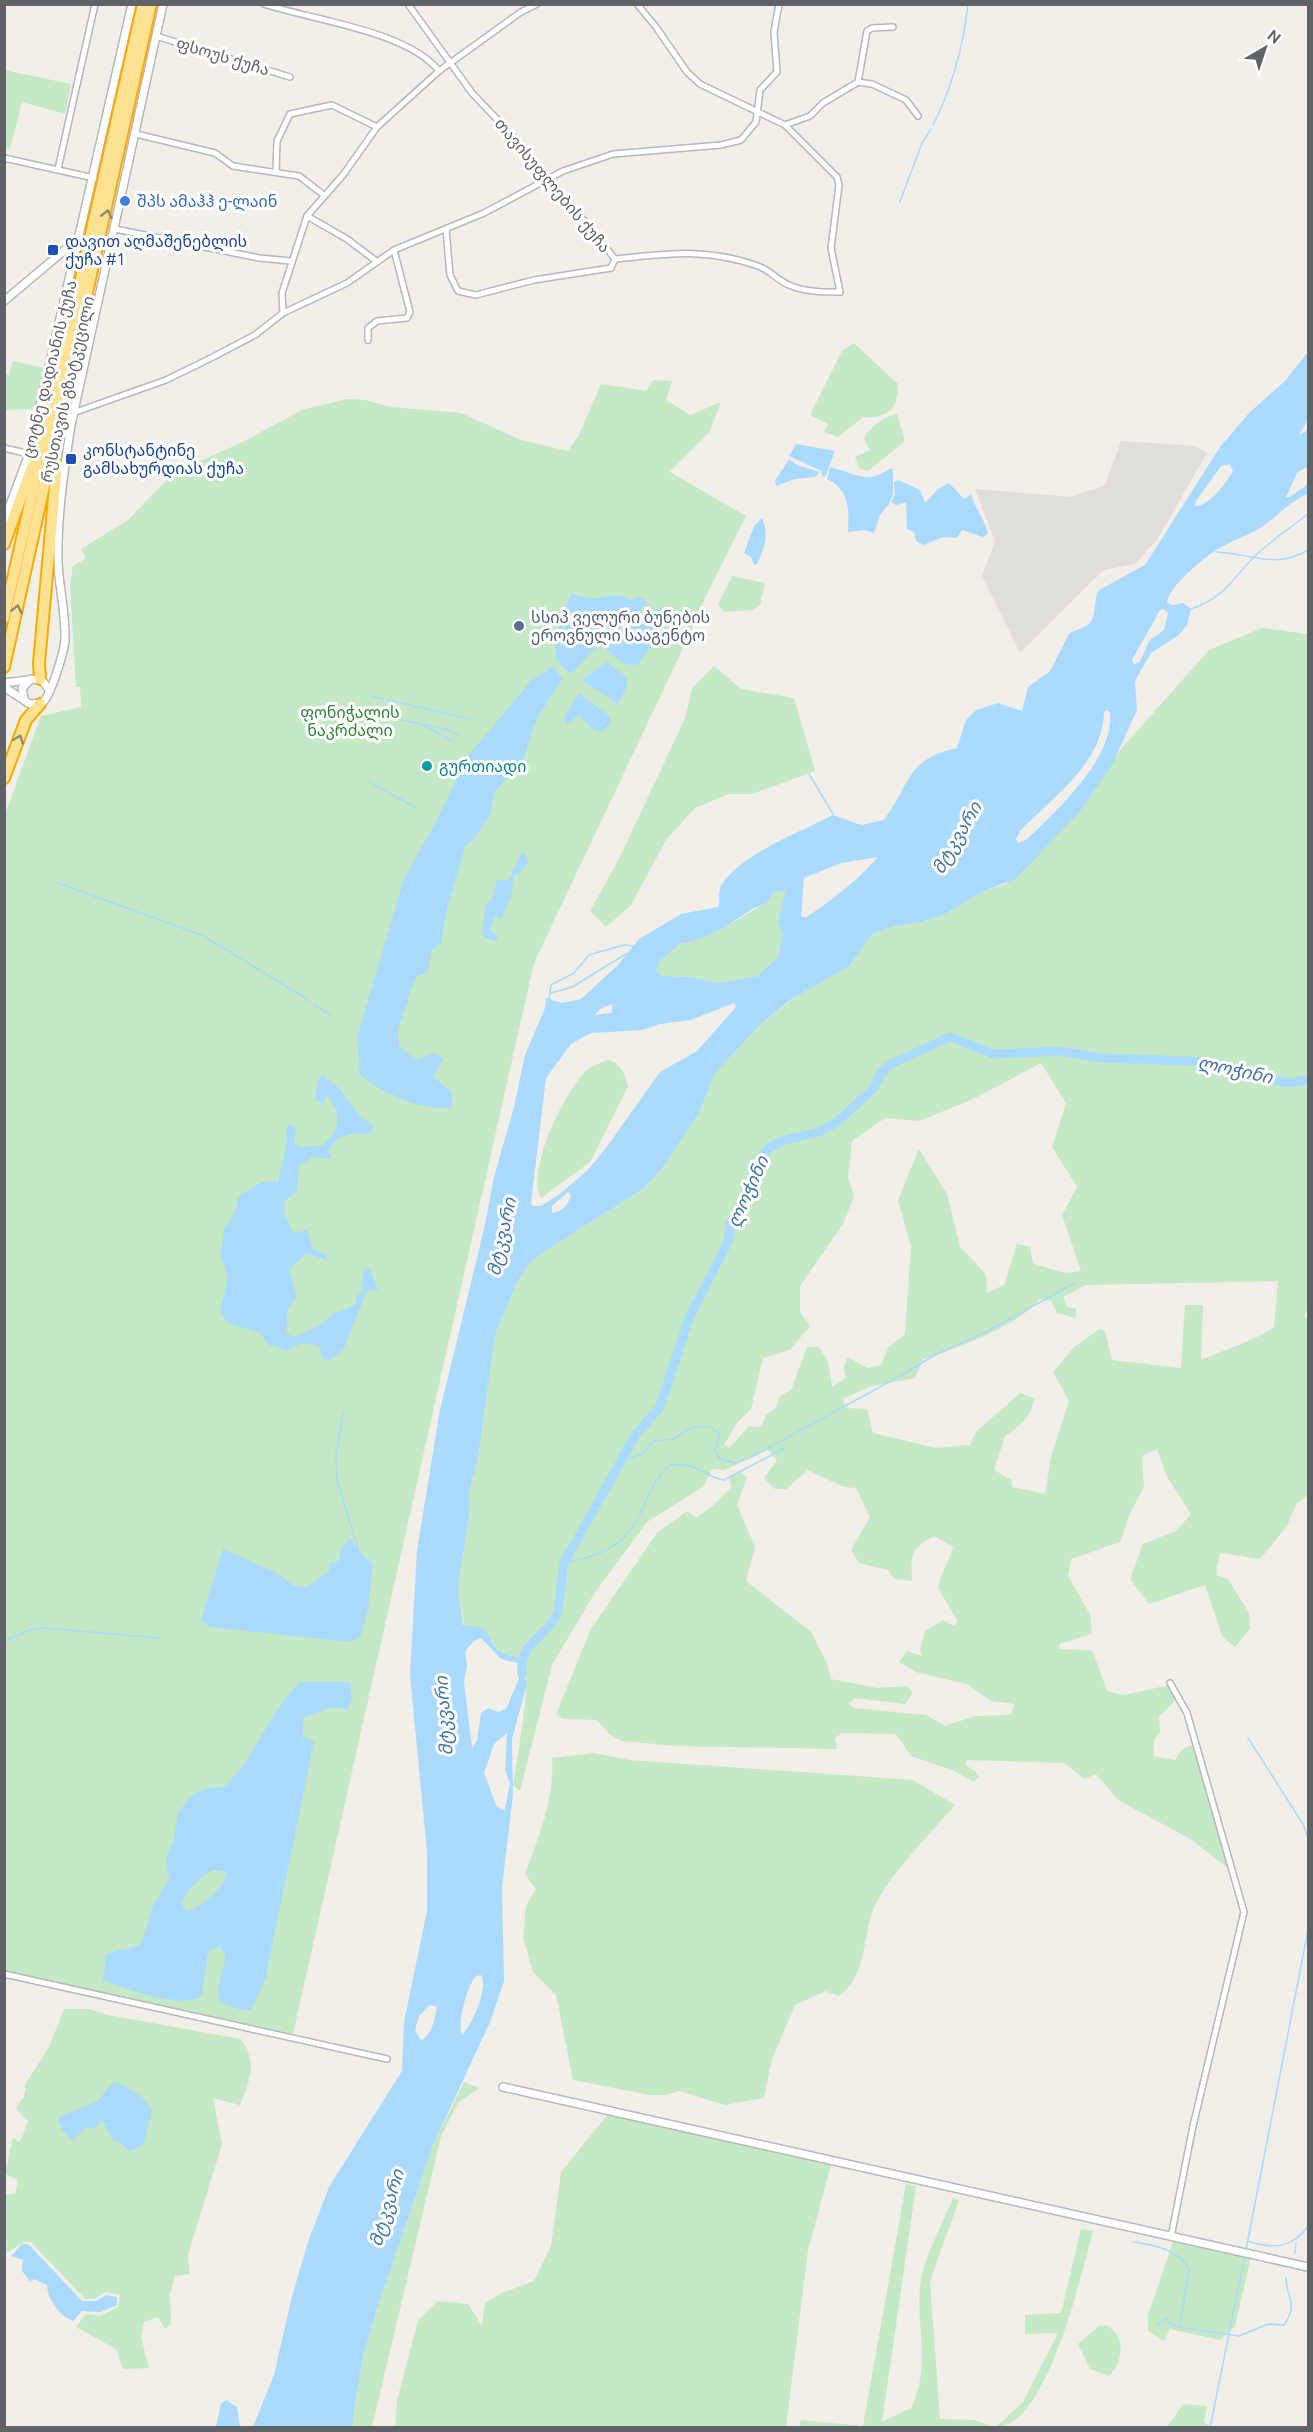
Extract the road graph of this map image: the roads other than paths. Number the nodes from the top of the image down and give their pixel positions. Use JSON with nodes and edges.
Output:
{"nodes":[{"id":1,"x":96,"y":4,"type":"edge"},
{"id":2,"x":132,"y":4,"type":"edge"},
{"id":3,"x":143,"y":4,"type":"edge"},
{"id":4,"x":152,"y":4,"type":"edge"},
{"id":5,"x":163,"y":4,"type":"edge"},
{"id":6,"x":264,"y":4,"type":"edge"},
{"id":7,"x":408,"y":4,"type":"edge"},
{"id":8,"x":537,"y":4,"type":"edge"},
{"id":9,"x":637,"y":4,"type":"edge"},
{"id":10,"x":779,"y":4,"type":"edge"},
{"id":11,"x":892,"y":27,"type":"dead end"},
{"id":12,"x":156,"y":36,"type":"junction"},
{"id":13,"x":450,"y":64,"type":"junction"},
{"id":14,"x":439,"y":71,"type":"junction"},
{"id":15,"x":290,"y":77,"type":"dead end"},
{"id":16,"x":858,"y":82,"type":"junction"},
{"id":17,"x":757,"y":111,"type":"junction"},
{"id":18,"x":918,"y":116,"type":"dead end"},
{"id":19,"x":785,"y":125,"type":"junction"},
{"id":20,"x":377,"y":127,"type":"junction"},
{"id":21,"x":136,"y":134,"type":"junction"},
{"id":22,"x":4,"y":158,"type":"edge"},
{"id":23,"x":58,"y":169,"type":"junction"},
{"id":24,"x":276,"y":171,"type":"junction"},
{"id":25,"x":94,"y":178,"type":"junction"},
{"id":26,"x":544,"y":179,"type":"junction"},
{"id":27,"x":324,"y":195,"type":"junction"},
{"id":28,"x":307,"y":216,"type":"junction"},
{"id":29,"x":446,"y":228,"type":"junction"},
{"id":30,"x":115,"y":229,"type":"junction"},
{"id":31,"x":79,"y":247,"type":"junction"},
{"id":32,"x":394,"y":250,"type":"junction"},
{"id":33,"x":615,"y":259,"type":"junction"},
{"id":34,"x":291,"y":261,"type":"junction"},
{"id":35,"x":376,"y":261,"type":"junction"},
{"id":36,"x":4,"y":301,"type":"edge"},
{"id":37,"x":283,"y":313,"type":"junction"},
{"id":38,"x":368,"y":340,"type":"dead end"},
{"id":39,"x":64,"y":405,"type":"junction"},
{"id":40,"x":51,"y":413,"type":"junction"},
{"id":41,"x":73,"y":413,"type":"junction"},
{"id":42,"x":4,"y":448,"type":"edge"},
{"id":43,"x":29,"y":454,"type":"junction"},
{"id":44,"x":4,"y":521,"type":"edge"},
{"id":45,"x":4,"y":544,"type":"edge"},
{"id":46,"x":4,"y":618,"type":"edge"},
{"id":47,"x":5,"y":666,"type":"edge"},
{"id":48,"x":58,"y":666,"type":"junction"},
{"id":49,"x":28,"y":680,"type":"junction"},
{"id":50,"x":41,"y":680,"type":"junction"},
{"id":51,"x":4,"y":685,"type":"edge"},
{"id":52,"x":49,"y":690,"type":"junction"},
{"id":53,"x":24,"y":698,"type":"junction"},
{"id":54,"x":40,"y":704,"type":"junction"},
{"id":55,"x":4,"y":778,"type":"edge"},
{"id":56,"x":1170,"y":1683,"type":"dead end"},
{"id":57,"x":4,"y":1974,"type":"edge"},
{"id":58,"x":387,"y":2058,"type":"dead end"},
{"id":59,"x":504,"y":2087,"type":"dead end"},
{"id":60,"x":1171,"y":2237,"type":"junction"},
{"id":61,"x":1308,"y":2267,"type":"edge"}],
"edges":[{"from":1,"to":23,"type":"street"},
{"from":2,"to":25,"type":"street","name":"ცოტნე დადიანის ქუჩა"},
{"from":3,"to":40,"type":"highway","name":"რუსთავის გზატკეცილი"},
{"from":39,"to":4,"type":"highway","name":"რუსთავის გზატკეცილი","one_way":true},
{"from":5,"to":12,"type":"street","name":"ცოტნე დადიანის ქუჩა"},
{"from":6,"to":14,"type":"street"},
{"from":7,"to":13,"type":"street","name":"თავისუფლების ქუჩა"},
{"from":8,"to":13,"type":"street"},
{"from":9,"to":17,"type":"street"},
{"from":10,"to":17,"type":"street"},
{"from":11,"to":16,"type":"street"},
{"from":12,"to":15,"type":"street","name":"ფსოუს ქუჩა"},
{"from":12,"to":21,"type":"street","name":"ცოტნე დადიანის ქუჩა"},
{"from":13,"to":14,"type":"street"},
{"from":13,"to":26,"type":"street","name":"თავისუფლების ქუჩა"},
{"from":14,"to":20,"type":"street"},
{"from":16,"to":18,"type":"street"},
{"from":16,"to":19,"type":"street"},
{"from":17,"to":19,"type":"street"},
{"from":17,"to":26,"type":"street"},
{"from":19,"to":33,"type":"street","name":"თავისუფლების ქუჩა"},
{"from":20,"to":24,"type":"street"},
{"from":20,"to":27,"type":"street"},
{"from":21,"to":24,"type":"street"},
{"from":21,"to":30,"type":"street","name":"ცოტნე დადიანის ქუჩა"},
{"from":22,"to":23,"type":"street"},
{"from":23,"to":25,"type":"street"},
{"from":24,"to":27,"type":"street"},
{"from":25,"to":31,"type":"street","name":"ცოტნე დადიანის ქუჩა"},
{"from":26,"to":29,"type":"street"},
{"from":26,"to":33,"type":"street","name":"თავისუფლების ქუჩა"},
{"from":27,"to":28,"type":"street"},
{"from":28,"to":34,"type":"street"},
{"from":28,"to":35,"type":"street"},
{"from":29,"to":32,"type":"street"},
{"from":29,"to":33,"type":"street"},
{"from":30,"to":34,"type":"street"},
{"from":30,"to":41,"type":"street","name":"ცოტნე დადიანის ქუჩა"},
{"from":31,"to":36,"type":"street"},
{"from":31,"to":43,"type":"street","name":"ცოტნე დადიანის ქუჩა"},
{"from":32,"to":35,"type":"street"},
{"from":32,"to":38,"type":"street"},
{"from":34,"to":37,"type":"street"},
{"from":35,"to":37,"type":"street"},
{"from":37,"to":41,"type":"street"},
{"from":47,"to":39,"type":"highway","name":"რუსთავის გზატკეცილი","one_way":true},
{"from":39,"to":50,"type":"highway"},
{"from":40,"to":45,"type":"highway"},
{"from":40,"to":46,"type":"highway","name":"რუსთავის გზატკეცილი"},
{"from":41,"to":48,"type":"street","name":"ცოტნე დადიანის ქუჩა"},
{"from":42,"to":43,"type":"street"},
{"from":43,"to":44,"type":"street","name":"ცოტნე დადიანის ქუჩა"},
{"from":48,"to":50,"type":"street"},
{"from":48,"to":52,"type":"street","name":"ცოტნე დადიანის ქუჩა"},
{"from":49,"to":50,"type":"street"},
{"from":49,"to":51,"type":"street"},
{"from":49,"to":53,"type":"street"},
{"from":50,"to":52,"type":"street"},
{"from":51,"to":53,"type":"street"},
{"from":52,"to":54,"type":"street"},
{"from":53,"to":54,"type":"street"},
{"from":55,"to":54,"type":"highway","one_way":true},
{"from":56,"to":60,"type":"street"},
{"from":57,"to":58,"type":"street"},
{"from":59,"to":60,"type":"street"},
{"from":60,"to":61,"type":"street"}]}
